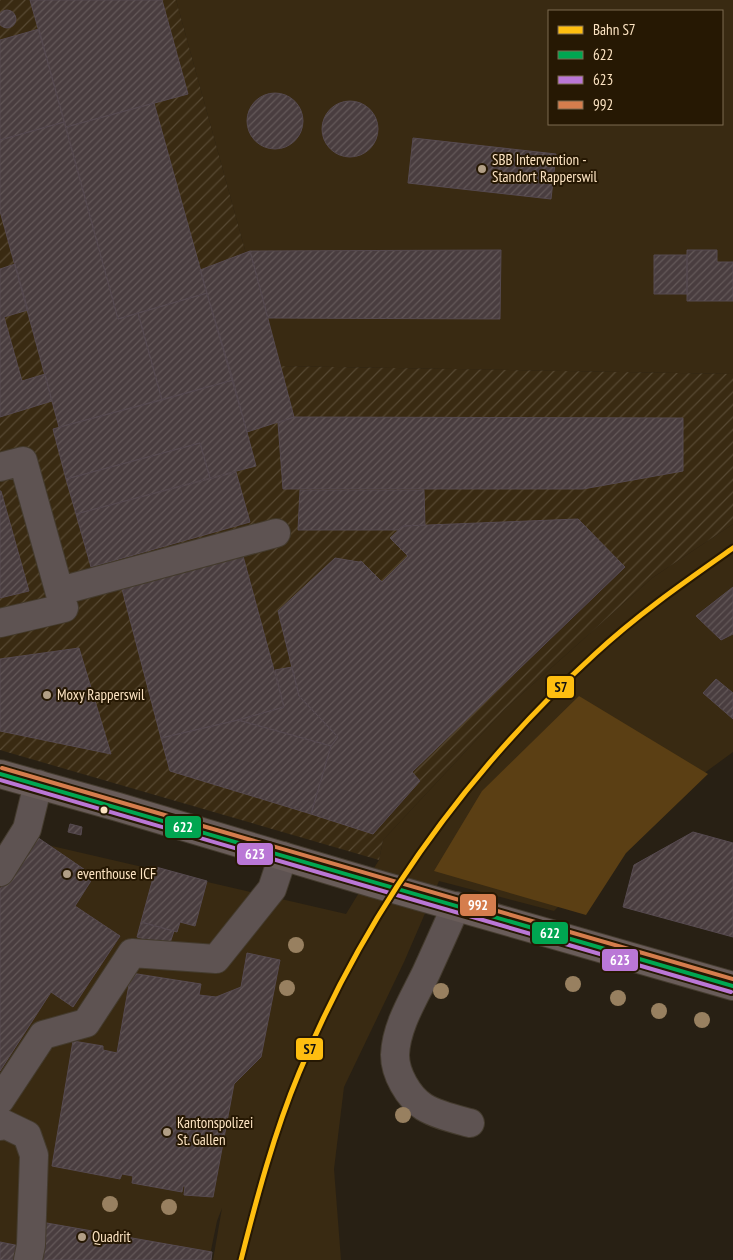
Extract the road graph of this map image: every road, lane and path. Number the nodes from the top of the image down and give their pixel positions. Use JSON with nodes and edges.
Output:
{"nodes":[{"id":1,"x":0,"y":467,"type":"edge"},
{"id":2,"x":276,"y":533,"type":"dead end"},
{"id":3,"x":60,"y":591,"type":"junction"},
{"id":4,"x":0,"y":623,"type":"edge"},
{"id":5,"x":0,"y":774,"type":"edge"},
{"id":6,"x":38,"y":784,"type":"junction"},
{"id":7,"x":283,"y":856,"type":"junction"},
{"id":8,"x":0,"y":872,"type":"edge"},
{"id":9,"x":456,"y":906,"type":"junction"},
{"id":10,"x":733,"y":986,"type":"edge"},
{"id":11,"x":0,"y":1100,"type":"edge"},
{"id":12,"x":470,"y":1124,"type":"dead end"},
{"id":13,"x":0,"y":1126,"type":"edge"},
{"id":14,"x":27,"y":1259,"type":"edge"}],
"edges":[{"from":1,"to":3,"type":"lane"},
{"from":2,"to":3,"type":"lane"},
{"from":3,"to":4,"type":"lane"},
{"from":5,"to":6,"type":"main road"},
{"from":6,"to":7,"type":"main road"},
{"from":6,"to":8,"type":"lane"},
{"from":7,"to":9,"type":"main road"},
{"from":7,"to":11,"type":"lane"},
{"from":9,"to":10,"type":"main road"},
{"from":9,"to":12,"type":"lane"},
{"from":13,"to":14,"type":"lane"}]}
